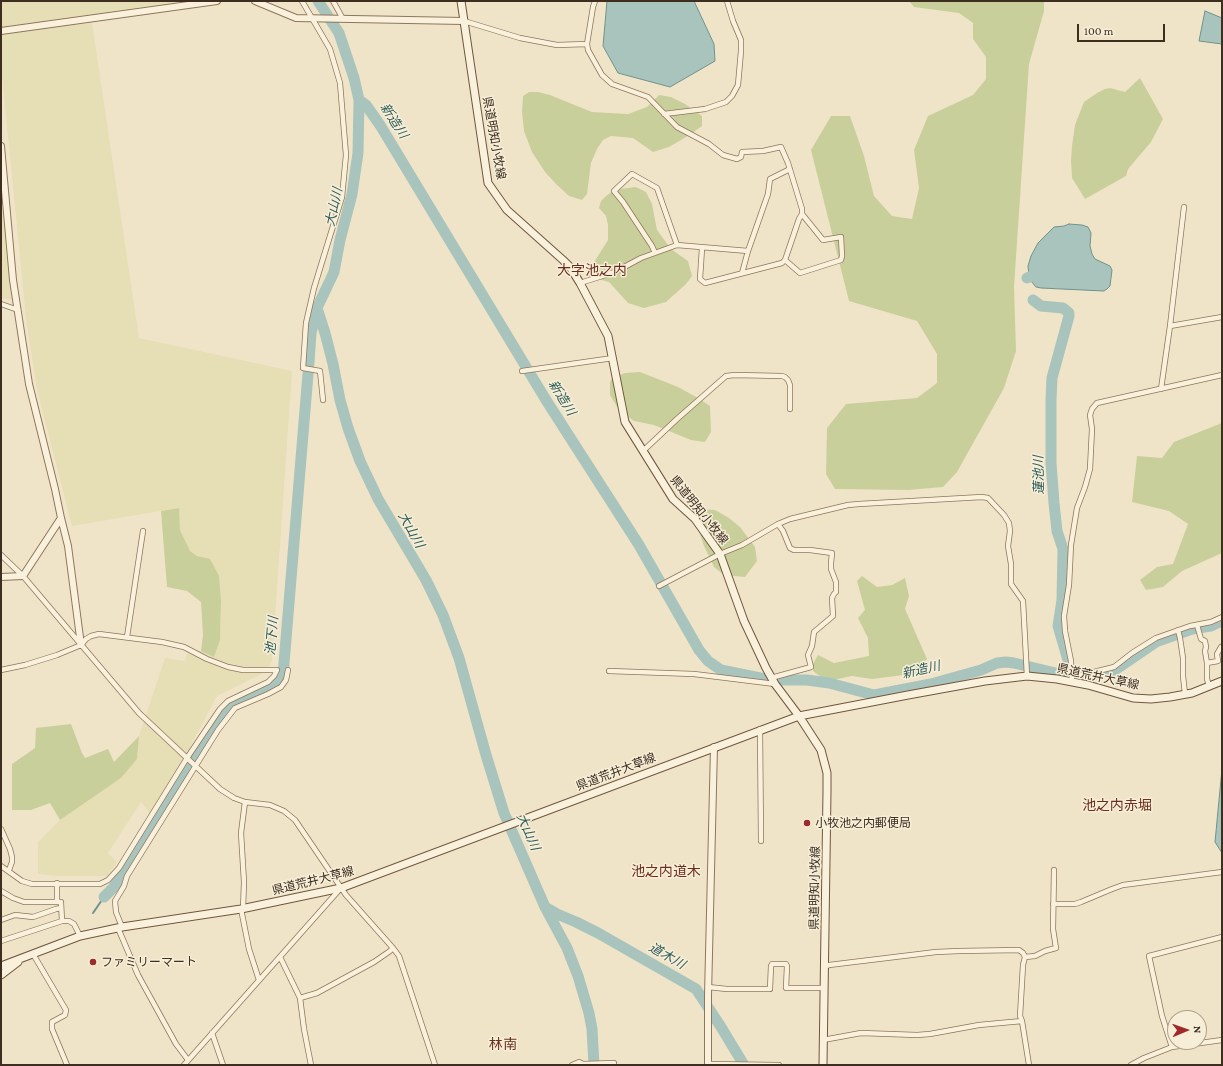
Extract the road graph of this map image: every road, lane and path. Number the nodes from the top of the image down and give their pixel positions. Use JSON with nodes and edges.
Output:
{"nodes":[{"id":1,"x":217,"y":1,"type":"edge"},
{"id":2,"x":255,"y":1,"type":"edge"},
{"id":3,"x":302,"y":1,"type":"edge"},
{"id":4,"x":333,"y":1,"type":"edge"},
{"id":5,"x":461,"y":1,"type":"edge"},
{"id":6,"x":595,"y":1,"type":"edge"},
{"id":7,"x":728,"y":1,"type":"edge"},
{"id":8,"x":313,"y":19,"type":"junction"},
{"id":9,"x":343,"y":19,"type":"junction"},
{"id":10,"x":464,"y":21,"type":"junction"},
{"id":11,"x":1,"y":31,"type":"edge"},
{"id":12,"x":587,"y":44,"type":"junction"},
{"id":13,"x":664,"y":114,"type":"junction"},
{"id":14,"x":1,"y":146,"type":"edge"},
{"id":15,"x":790,"y":169,"type":"junction"},
{"id":16,"x":1184,"y":206,"type":"dead end"},
{"id":17,"x":802,"y":214,"type":"junction"},
{"id":18,"x":677,"y":245,"type":"junction"},
{"id":19,"x":702,"y":248,"type":"junction"},
{"id":20,"x":748,"y":251,"type":"junction"},
{"id":21,"x":655,"y":253,"type":"junction"},
{"id":22,"x":785,"y":260,"type":"junction"},
{"id":23,"x":742,"y":273,"type":"junction"},
{"id":24,"x":580,"y":283,"type":"junction"},
{"id":25,"x":1,"y":304,"type":"edge"},
{"id":26,"x":18,"y":310,"type":"junction"},
{"id":27,"x":1222,"y":317,"type":"edge"},
{"id":28,"x":1170,"y":326,"type":"junction"},
{"id":29,"x":613,"y":358,"type":"junction"},
{"id":30,"x":522,"y":371,"type":"dead end"},
{"id":31,"x":1222,"y":375,"type":"edge"},
{"id":32,"x":1161,"y":389,"type":"junction"},
{"id":33,"x":324,"y":400,"type":"dead end"},
{"id":34,"x":790,"y":409,"type":"dead end"},
{"id":35,"x":643,"y":451,"type":"junction"},
{"id":36,"x":60,"y":518,"type":"junction"},
{"id":37,"x":778,"y":524,"type":"junction"},
{"id":38,"x":143,"y":530,"type":"dead end"},
{"id":39,"x":720,"y":554,"type":"junction"},
{"id":40,"x":1,"y":555,"type":"edge"},
{"id":41,"x":23,"y":576,"type":"junction"},
{"id":42,"x":1,"y":577,"type":"edge"},
{"id":43,"x":659,"y":586,"type":"dead end"},
{"id":44,"x":1222,"y":617,"type":"edge"},
{"id":45,"x":1197,"y":625,"type":"junction"},
{"id":46,"x":1178,"y":630,"type":"junction"},
{"id":47,"x":127,"y":637,"type":"junction"},
{"id":48,"x":81,"y":645,"type":"junction"},
{"id":49,"x":1221,"y":647,"type":"dead end"},
{"id":50,"x":1207,"y":664,"type":"junction"},
{"id":51,"x":1,"y":670,"type":"edge"},
{"id":52,"x":288,"y":670,"type":"dead end"},
{"id":53,"x":609,"y":671,"type":"dead end"},
{"id":54,"x":1072,"y":674,"type":"junction"},
{"id":55,"x":1027,"y":676,"type":"junction"},
{"id":56,"x":773,"y":681,"type":"junction"},
{"id":57,"x":1222,"y":681,"type":"edge"},
{"id":58,"x":1072,"y":682,"type":"junction"},
{"id":59,"x":1209,"y":686,"type":"junction"},
{"id":60,"x":1186,"y":694,"type":"junction"},
{"id":61,"x":799,"y":716,"type":"junction"},
{"id":62,"x":760,"y":729,"type":"junction"},
{"id":63,"x":714,"y":747,"type":"junction"},
{"id":64,"x":187,"y":758,"type":"junction"},
{"id":65,"x":196,"y":765,"type":"junction"},
{"id":66,"x":245,"y":802,"type":"junction"},
{"id":67,"x":1,"y":829,"type":"edge"},
{"id":68,"x":761,"y":841,"type":"dead end"},
{"id":69,"x":1,"y":866,"type":"edge"},
{"id":70,"x":9,"y":870,"type":"junction"},
{"id":71,"x":1054,"y":870,"type":"dead end"},
{"id":72,"x":1222,"y":872,"type":"edge"},
{"id":73,"x":57,"y":883,"type":"junction"},
{"id":74,"x":341,"y":888,"type":"junction"},
{"id":75,"x":1,"y":891,"type":"edge"},
{"id":76,"x":57,"y":902,"type":"junction"},
{"id":77,"x":1054,"y":904,"type":"junction"},
{"id":78,"x":61,"y":908,"type":"junction"},
{"id":79,"x":242,"y":909,"type":"junction"},
{"id":80,"x":1,"y":920,"type":"edge"},
{"id":81,"x":62,"y":921,"type":"junction"},
{"id":82,"x":120,"y":928,"type":"junction"},
{"id":83,"x":80,"y":936,"type":"junction"},
{"id":84,"x":1222,"y":937,"type":"edge"},
{"id":85,"x":1,"y":941,"type":"edge"},
{"id":86,"x":393,"y":948,"type":"junction"},
{"id":87,"x":32,"y":954,"type":"junction"},
{"id":88,"x":25,"y":957,"type":"junction"},
{"id":89,"x":280,"y":957,"type":"junction"},
{"id":90,"x":1025,"y":957,"type":"junction"},
{"id":91,"x":1,"y":966,"type":"edge"},
{"id":92,"x":825,"y":967,"type":"junction"},
{"id":93,"x":1,"y":975,"type":"edge"},
{"id":94,"x":259,"y":980,"type":"junction"},
{"id":95,"x":708,"y":987,"type":"junction"},
{"id":96,"x":824,"y":988,"type":"junction"},
{"id":97,"x":300,"y":998,"type":"junction"},
{"id":98,"x":1022,"y":1021,"type":"junction"},
{"id":99,"x":1167,"y":1032,"type":"edge"},
{"id":100,"x":212,"y":1033,"type":"junction"},
{"id":101,"x":823,"y":1040,"type":"junction"},
{"id":102,"x":1222,"y":1040,"type":"edge"},
{"id":103,"x":1207,"y":1042,"type":"edge"},
{"id":104,"x":1167,"y":1049,"type":"edge"},
{"id":105,"x":188,"y":1060,"type":"junction"},
{"id":106,"x":614,"y":1063,"type":"dead end"},
{"id":107,"x":584,"y":1064,"type":"edge"},
{"id":108,"x":67,"y":1065,"type":"edge"},
{"id":109,"x":184,"y":1065,"type":"edge"},
{"id":110,"x":223,"y":1065,"type":"edge"},
{"id":111,"x":311,"y":1065,"type":"edge"},
{"id":112,"x":435,"y":1065,"type":"edge"},
{"id":113,"x":572,"y":1065,"type":"edge"},
{"id":114,"x":708,"y":1065,"type":"edge"},
{"id":115,"x":779,"y":1065,"type":"edge"},
{"id":116,"x":822,"y":1065,"type":"edge"},
{"id":117,"x":1029,"y":1065,"type":"edge"},
{"id":118,"x":1131,"y":1065,"type":"edge"}],
"edges":[{"from":1,"to":11,"type":"street"},
{"from":2,"to":8,"type":"street"},
{"from":3,"to":8,"type":"street"},
{"from":4,"to":9,"type":"street"},
{"from":5,"to":10,"type":"main road","name":"県道明知小牧線"},
{"from":6,"to":12,"type":"street"},
{"from":7,"to":13,"type":"street"},
{"from":8,"to":9,"type":"street"},
{"from":8,"to":33,"type":"street"},
{"from":9,"to":10,"type":"street"},
{"from":10,"to":12,"type":"street"},
{"from":10,"to":24,"type":"main road","name":"県道明知小牧線"},
{"from":12,"to":13,"type":"street"},
{"from":13,"to":15,"type":"street"},
{"from":14,"to":26,"type":"street"},
{"from":15,"to":17,"type":"street"},
{"from":15,"to":20,"type":"street"},
{"from":16,"to":28,"type":"street"},
{"from":17,"to":22,"type":"street"},
{"from":17,"to":22,"type":"street"},
{"from":18,"to":19,"type":"street"},
{"from":18,"to":21,"type":"street"},
{"from":18,"to":21,"type":"street"},
{"from":19,"to":20,"type":"street"},
{"from":19,"to":23,"type":"street"},
{"from":20,"to":23,"type":"street"},
{"from":21,"to":24,"type":"street"},
{"from":22,"to":23,"type":"street"},
{"from":24,"to":29,"type":"main road","name":"県道明知小牧線"},
{"from":25,"to":26,"type":"street"},
{"from":26,"to":36,"type":"street"},
{"from":27,"to":28,"type":"street"},
{"from":28,"to":32,"type":"street"},
{"from":29,"to":30,"type":"street"},
{"from":29,"to":35,"type":"main road","name":"県道明知小牧線"},
{"from":31,"to":32,"type":"street"},
{"from":32,"to":54,"type":"street"},
{"from":34,"to":35,"type":"street"},
{"from":35,"to":39,"type":"main road","name":"県道明知小牧線"},
{"from":36,"to":41,"type":"street"},
{"from":36,"to":48,"type":"street"},
{"from":37,"to":39,"type":"street"},
{"from":37,"to":55,"type":"street"},
{"from":37,"to":56,"type":"street"},
{"from":38,"to":47,"type":"street"},
{"from":39,"to":43,"type":"street"},
{"from":39,"to":56,"type":"main road","name":"県道明知小牧線"},
{"from":40,"to":41,"type":"street"},
{"from":41,"to":42,"type":"street"},
{"from":41,"to":48,"type":"street"},
{"from":44,"to":45,"type":"street"},
{"from":45,"to":46,"type":"street"},
{"from":45,"to":50,"type":"street"},
{"from":46,"to":54,"type":"street"},
{"from":46,"to":60,"type":"street"},
{"from":47,"to":48,"type":"street"},
{"from":47,"to":64,"type":"street"},
{"from":48,"to":51,"type":"street"},
{"from":48,"to":64,"type":"street"},
{"from":49,"to":50,"type":"street"},
{"from":50,"to":59,"type":"street"},
{"from":52,"to":65,"type":"street"},
{"from":53,"to":56,"type":"street"},
{"from":54,"to":58,"type":"street"},
{"from":55,"to":58,"type":"main road","name":"県道荒井大草線"},
{"from":55,"to":61,"type":"main road","name":"県道荒井大草線"},
{"from":56,"to":61,"type":"main road","name":"県道明知小牧線"},
{"from":57,"to":59,"type":"main road","name":"県道荒井大草線"},
{"from":58,"to":60,"type":"main road","name":"県道荒井大草線"},
{"from":59,"to":60,"type":"main road","name":"県道荒井大草線"},
{"from":61,"to":62,"type":"main road","name":"県道荒井大草線"},
{"from":61,"to":92,"type":"main road","name":"県道明知小牧線"},
{"from":62,"to":63,"type":"main road","name":"県道荒井大草線"},
{"from":62,"to":68,"type":"street"},
{"from":63,"to":74,"type":"main road","name":"県道荒井大草線"},
{"from":63,"to":95,"type":"street"},
{"from":64,"to":65,"type":"street"},
{"from":64,"to":73,"type":"street"},
{"from":65,"to":66,"type":"street"},
{"from":65,"to":82,"type":"street"},
{"from":66,"to":74,"type":"street"},
{"from":66,"to":79,"type":"street"},
{"from":67,"to":70,"type":"street"},
{"from":69,"to":70,"type":"street"},
{"from":70,"to":73,"type":"street"},
{"from":71,"to":77,"type":"street"},
{"from":72,"to":77,"type":"street"},
{"from":73,"to":76,"type":"street"},
{"from":74,"to":79,"type":"main road","name":"県道荒井大草線"},
{"from":74,"to":86,"type":"street"},
{"from":74,"to":89,"type":"street"},
{"from":75,"to":76,"type":"street"},
{"from":76,"to":78,"type":"street"},
{"from":77,"to":90,"type":"street"},
{"from":78,"to":80,"type":"street"},
{"from":78,"to":81,"type":"street"},
{"from":79,"to":82,"type":"main road","name":"県道荒井大草線"},
{"from":79,"to":94,"type":"street"},
{"from":81,"to":83,"type":"street"},
{"from":81,"to":85,"type":"street"},
{"from":82,"to":83,"type":"main road","name":"県道荒井大草線"},
{"from":82,"to":105,"type":"street"},
{"from":83,"to":87,"type":"main road","name":"県道荒井大草線"},
{"from":84,"to":99,"type":"street"},
{"from":86,"to":97,"type":"street"},
{"from":86,"to":112,"type":"street"},
{"from":87,"to":88,"type":"main road","name":"県道荒井大草線"},
{"from":87,"to":108,"type":"street"},
{"from":88,"to":91,"type":"main road","name":"県道荒井大草線"},
{"from":88,"to":93,"type":"main road","name":"県道荒井大草線"},
{"from":89,"to":94,"type":"street"},
{"from":89,"to":97,"type":"street"},
{"from":90,"to":92,"type":"street"},
{"from":90,"to":98,"type":"street"},
{"from":92,"to":96,"type":"main road","name":"県道明知小牧線"},
{"from":94,"to":100,"type":"street"},
{"from":95,"to":96,"type":"street"},
{"from":95,"to":114,"type":"street"},
{"from":96,"to":101,"type":"main road","name":"県道明知小牧線"},
{"from":97,"to":111,"type":"street"},
{"from":98,"to":101,"type":"street"},
{"from":98,"to":117,"type":"street"},
{"from":100,"to":105,"type":"street"},
{"from":100,"to":110,"type":"street"},
{"from":101,"to":116,"type":"main road","name":"県道明知小牧線"},
{"from":102,"to":103,"type":"street"},
{"from":104,"to":118,"type":"street"},
{"from":105,"to":109,"type":"street"},
{"from":106,"to":107,"type":"street"},
{"from":107,"to":113,"type":"street"},
{"from":114,"to":115,"type":"street"}]}
